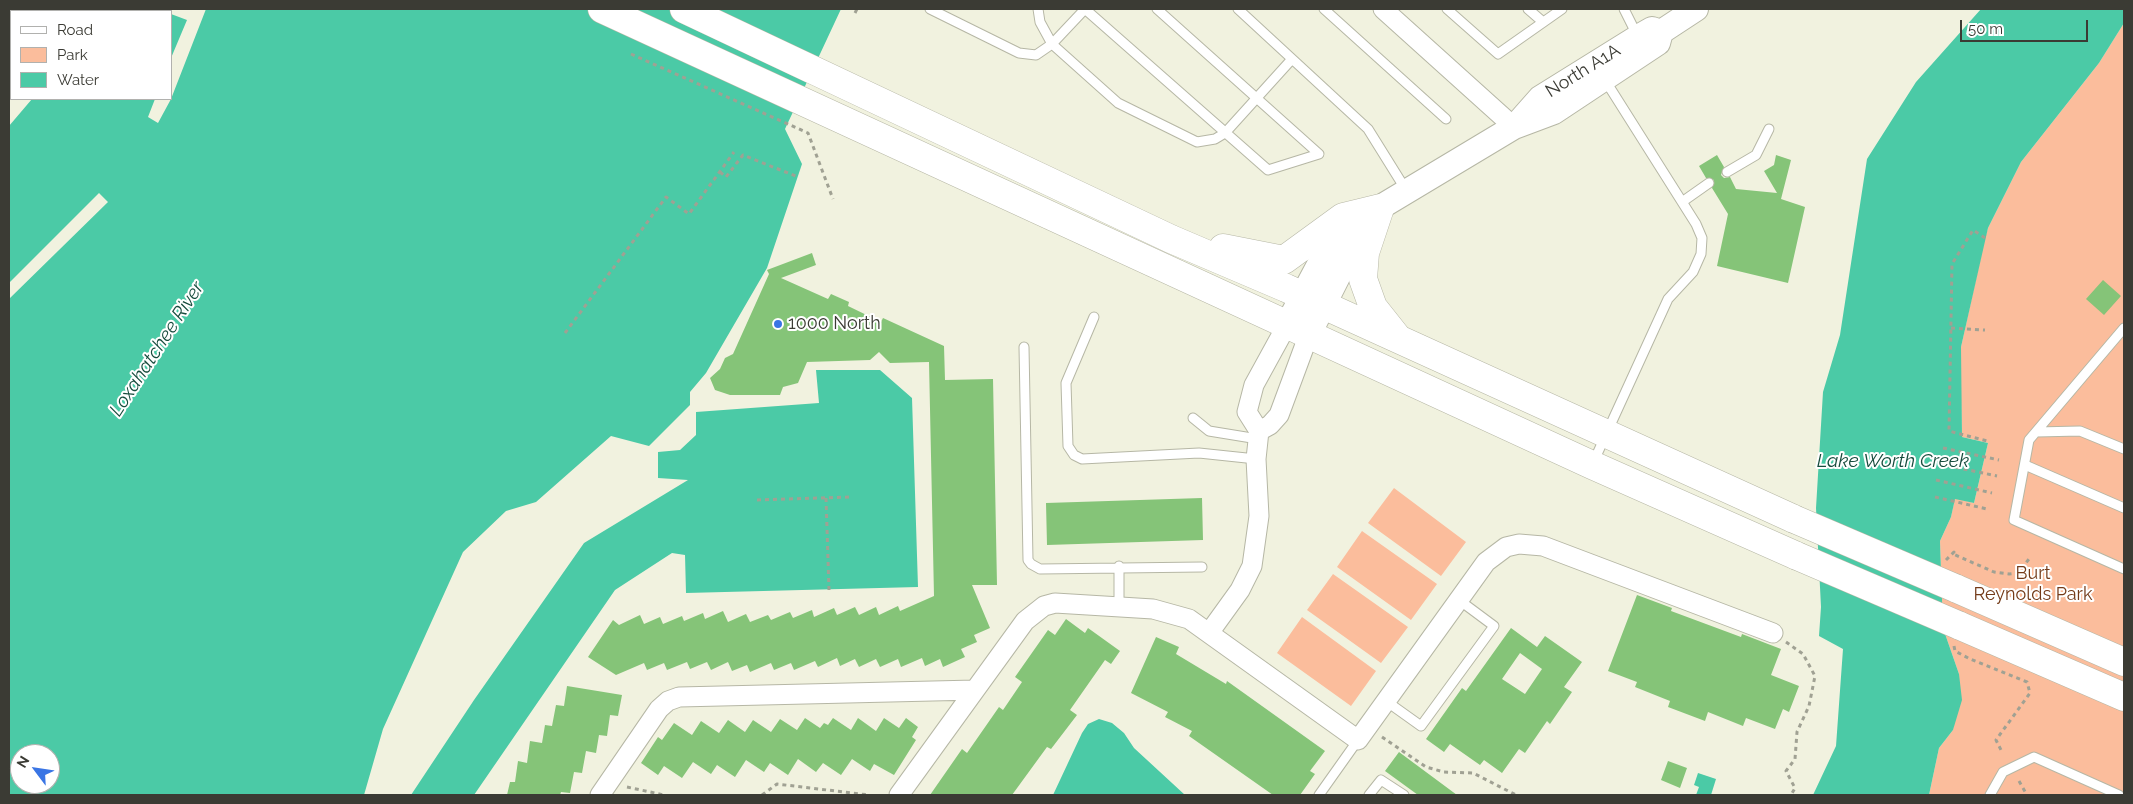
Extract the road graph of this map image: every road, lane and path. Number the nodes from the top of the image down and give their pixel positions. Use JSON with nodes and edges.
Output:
{"nodes":[{"id":1,"x":602,"y":9,"type":"edge"},
{"id":2,"x":684,"y":9,"type":"edge"},
{"id":3,"x":857,"y":9,"type":"edge"},
{"id":4,"x":930,"y":9,"type":"edge"},
{"id":5,"x":1038,"y":9,"type":"edge"},
{"id":6,"x":1085,"y":9,"type":"edge"},
{"id":7,"x":1157,"y":9,"type":"edge"},
{"id":8,"x":1238,"y":9,"type":"edge"},
{"id":9,"x":1383,"y":9,"type":"edge"},
{"id":10,"x":1447,"y":9,"type":"edge"},
{"id":11,"x":1528,"y":9,"type":"edge"},
{"id":12,"x":1562,"y":9,"type":"edge"},
{"id":13,"x":1624,"y":9,"type":"edge"},
{"id":14,"x":1696,"y":9,"type":"edge"},
{"id":15,"x":1330,"y":11,"type":"edge"},
{"id":16,"x":855,"y":13,"type":"dead end"},
{"id":17,"x":1543,"y":22,"type":"junction"},
{"id":18,"x":1661,"y":32,"type":"junction"},
{"id":19,"x":1638,"y":37,"type":"junction"},
{"id":20,"x":1052,"y":44,"type":"junction"},
{"id":21,"x":631,"y":54,"type":"dead end"},
{"id":22,"x":1292,"y":59,"type":"junction"},
{"id":23,"x":1605,"y":80,"type":"junction"},
{"id":24,"x":1256,"y":98,"type":"junction"},
{"id":25,"x":1446,"y":119,"type":"dead end"},
{"id":26,"x":1514,"y":127,"type":"junction"},
{"id":27,"x":1769,"y":129,"type":"dead end"},
{"id":28,"x":1224,"y":133,"type":"junction"},
{"id":29,"x":734,"y":152,"type":"dead end"},
{"id":30,"x":720,"y":172,"type":"junction"},
{"id":31,"x":1727,"y":172,"type":"dead end"},
{"id":32,"x":798,"y":177,"type":"dead end"},
{"id":33,"x":1709,"y":183,"type":"dead end"},
{"id":34,"x":1407,"y":192,"type":"junction"},
{"id":35,"x":833,"y":199,"type":"dead end"},
{"id":36,"x":1682,"y":202,"type":"junction"},
{"id":37,"x":1380,"y":208,"type":"junction"},
{"id":38,"x":1985,"y":238,"type":"dead end"},
{"id":39,"x":1171,"y":239,"type":"junction"},
{"id":40,"x":1313,"y":301,"type":"junction"},
{"id":41,"x":1094,"y":317,"type":"dead end"},
{"id":42,"x":1951,"y":328,"type":"junction"},
{"id":43,"x":2124,"y":328,"type":"edge"},
{"id":44,"x":1298,"y":329,"type":"junction"},
{"id":45,"x":1985,"y":330,"type":"dead end"},
{"id":46,"x":565,"y":333,"type":"dead end"},
{"id":47,"x":1398,"y":339,"type":"junction"},
{"id":48,"x":1024,"y":347,"type":"dead end"},
{"id":49,"x":1193,"y":418,"type":"dead end"},
{"id":50,"x":2036,"y":432,"type":"junction"},
{"id":51,"x":1259,"y":435,"type":"junction"},
{"id":52,"x":1607,"y":435,"type":"junction"},
{"id":53,"x":1987,"y":441,"type":"dead end"},
{"id":54,"x":1943,"y":448,"type":"dead end"},
{"id":55,"x":2124,"y":449,"type":"edge"},
{"id":56,"x":1256,"y":459,"type":"junction"},
{"id":57,"x":1999,"y":460,"type":"dead end"},
{"id":58,"x":1940,"y":464,"type":"dead end"},
{"id":59,"x":1592,"y":465,"type":"junction"},
{"id":60,"x":2025,"y":465,"type":"junction"},
{"id":61,"x":1997,"y":476,"type":"dead end"},
{"id":62,"x":1936,"y":480,"type":"dead end"},
{"id":63,"x":1992,"y":493,"type":"dead end"},
{"id":64,"x":850,"y":497,"type":"dead end"},
{"id":65,"x":1935,"y":497,"type":"dead end"},
{"id":66,"x":826,"y":498,"type":"junction"},
{"id":67,"x":758,"y":500,"type":"dead end"},
{"id":68,"x":2124,"y":508,"type":"edge"},
{"id":69,"x":1987,"y":509,"type":"dead end"},
{"id":70,"x":1120,"y":566,"type":"junction"},
{"id":71,"x":1202,"y":567,"type":"dead end"},
{"id":72,"x":2124,"y":569,"type":"edge"},
{"id":73,"x":829,"y":590,"type":"dead end"},
{"id":74,"x":1459,"y":600,"type":"junction"},
{"id":75,"x":1119,"y":606,"type":"junction"},
{"id":76,"x":1209,"y":633,"type":"junction"},
{"id":77,"x":1773,"y":633,"type":"joint"},
{"id":78,"x":2124,"y":662,"type":"edge"},
{"id":79,"x":975,"y":690,"type":"junction"},
{"id":80,"x":2124,"y":697,"type":"edge"},
{"id":81,"x":1386,"y":701,"type":"junction"},
{"id":82,"x":1361,"y":736,"type":"junction"},
{"id":83,"x":611,"y":779,"type":"junction"},
{"id":84,"x":2018,"y":781,"type":"dead end"},
{"id":85,"x":600,"y":795,"type":"edge"},
{"id":86,"x":664,"y":795,"type":"edge"},
{"id":87,"x":762,"y":795,"type":"edge"},
{"id":88,"x":869,"y":795,"type":"edge"},
{"id":89,"x":899,"y":795,"type":"edge"},
{"id":90,"x":1319,"y":795,"type":"edge"},
{"id":91,"x":1370,"y":795,"type":"edge"},
{"id":92,"x":1404,"y":795,"type":"edge"},
{"id":93,"x":1516,"y":795,"type":"edge"},
{"id":94,"x":1791,"y":795,"type":"edge"},
{"id":95,"x":1990,"y":795,"type":"edge"},
{"id":96,"x":2028,"y":795,"type":"edge"},
{"id":97,"x":2119,"y":795,"type":"edge"}],
"edges":[{"from":1,"to":44,"type":"main road"},
{"from":2,"to":39,"type":"main road"},
{"from":3,"to":16,"type":"path"},
{"from":4,"to":20,"type":"lane"},
{"from":5,"to":20,"type":"lane"},
{"from":6,"to":20,"type":"lane"},
{"from":6,"to":28,"type":"lane"},
{"from":7,"to":24,"type":"lane"},
{"from":8,"to":22,"type":"lane"},
{"from":9,"to":26,"type":"street"},
{"from":10,"to":17,"type":"lane"},
{"from":11,"to":17,"type":"lane"},
{"from":12,"to":17,"type":"lane"},
{"from":13,"to":19,"type":"lane"},
{"from":14,"to":18,"type":"street","name":"North A1A"},
{"from":15,"to":25,"type":"lane"},
{"from":18,"to":19,"type":"street","name":"North A1A"},
{"from":18,"to":23,"type":"street","name":"North A1A"},
{"from":19,"to":26,"type":"street","name":"North A1A"},
{"from":20,"to":28,"type":"lane"},
{"from":21,"to":35,"type":"path"},
{"from":22,"to":24,"type":"lane"},
{"from":22,"to":34,"type":"lane"},
{"from":23,"to":26,"type":"street","name":"North A1A"},
{"from":23,"to":36,"type":"lane"},
{"from":24,"to":28,"type":"lane"},
{"from":24,"to":28,"type":"lane"},
{"from":26,"to":34,"type":"street","name":"North A1A"},
{"from":27,"to":31,"type":"lane"},
{"from":29,"to":30,"type":"path"},
{"from":30,"to":32,"type":"path"},
{"from":30,"to":46,"type":"path"},
{"from":33,"to":36,"type":"lane"},
{"from":34,"to":37,"type":"street","name":"North A1A"},
{"from":36,"to":52,"type":"lane"},
{"from":37,"to":39,"type":"main road"},
{"from":37,"to":40,"type":"street","name":"North A1A"},
{"from":37,"to":47,"type":"main road"},
{"from":38,"to":42,"type":"path"},
{"from":39,"to":40,"type":"main road"},
{"from":40,"to":44,"type":"street","name":"North A1A"},
{"from":40,"to":47,"type":"main road"},
{"from":41,"to":56,"type":"lane"},
{"from":42,"to":45,"type":"path"},
{"from":42,"to":53,"type":"path"},
{"from":43,"to":50,"type":"lane"},
{"from":44,"to":51,"type":"street"},
{"from":44,"to":51,"type":"street"},
{"from":44,"to":59,"type":"main road"},
{"from":47,"to":52,"type":"main road"},
{"from":48,"to":70,"type":"lane"},
{"from":49,"to":51,"type":"lane"},
{"from":50,"to":55,"type":"lane"},
{"from":50,"to":60,"type":"lane"},
{"from":51,"to":56,"type":"street"},
{"from":52,"to":59,"type":"lane"},
{"from":52,"to":78,"type":"main road","bridge":true},
{"from":54,"to":57,"type":"path"},
{"from":56,"to":76,"type":"street"},
{"from":58,"to":61,"type":"path"},
{"from":59,"to":80,"type":"main road","bridge":true},
{"from":60,"to":68,"type":"lane"},
{"from":60,"to":72,"type":"lane"},
{"from":62,"to":63,"type":"path"},
{"from":64,"to":66,"type":"path"},
{"from":65,"to":69,"type":"path"},
{"from":66,"to":67,"type":"path"},
{"from":66,"to":73,"type":"path"},
{"from":70,"to":71,"type":"lane"},
{"from":70,"to":75,"type":"lane"},
{"from":74,"to":77,"type":"street"},
{"from":74,"to":81,"type":"street"},
{"from":74,"to":81,"type":"lane"},
{"from":75,"to":76,"type":"street"},
{"from":75,"to":79,"type":"street"},
{"from":76,"to":82,"type":"street"},
{"from":77,"to":94,"type":"path"},
{"from":79,"to":83,"type":"street"},
{"from":79,"to":89,"type":"street"},
{"from":81,"to":82,"type":"street"},
{"from":82,"to":90,"type":"lane"},
{"from":82,"to":93,"type":"path"},
{"from":83,"to":85,"type":"street"},
{"from":83,"to":86,"type":"path"},
{"from":84,"to":96,"type":"path"},
{"from":87,"to":88,"type":"path"},
{"from":91,"to":92,"type":"lane"},
{"from":95,"to":97,"type":"lane"}]}
